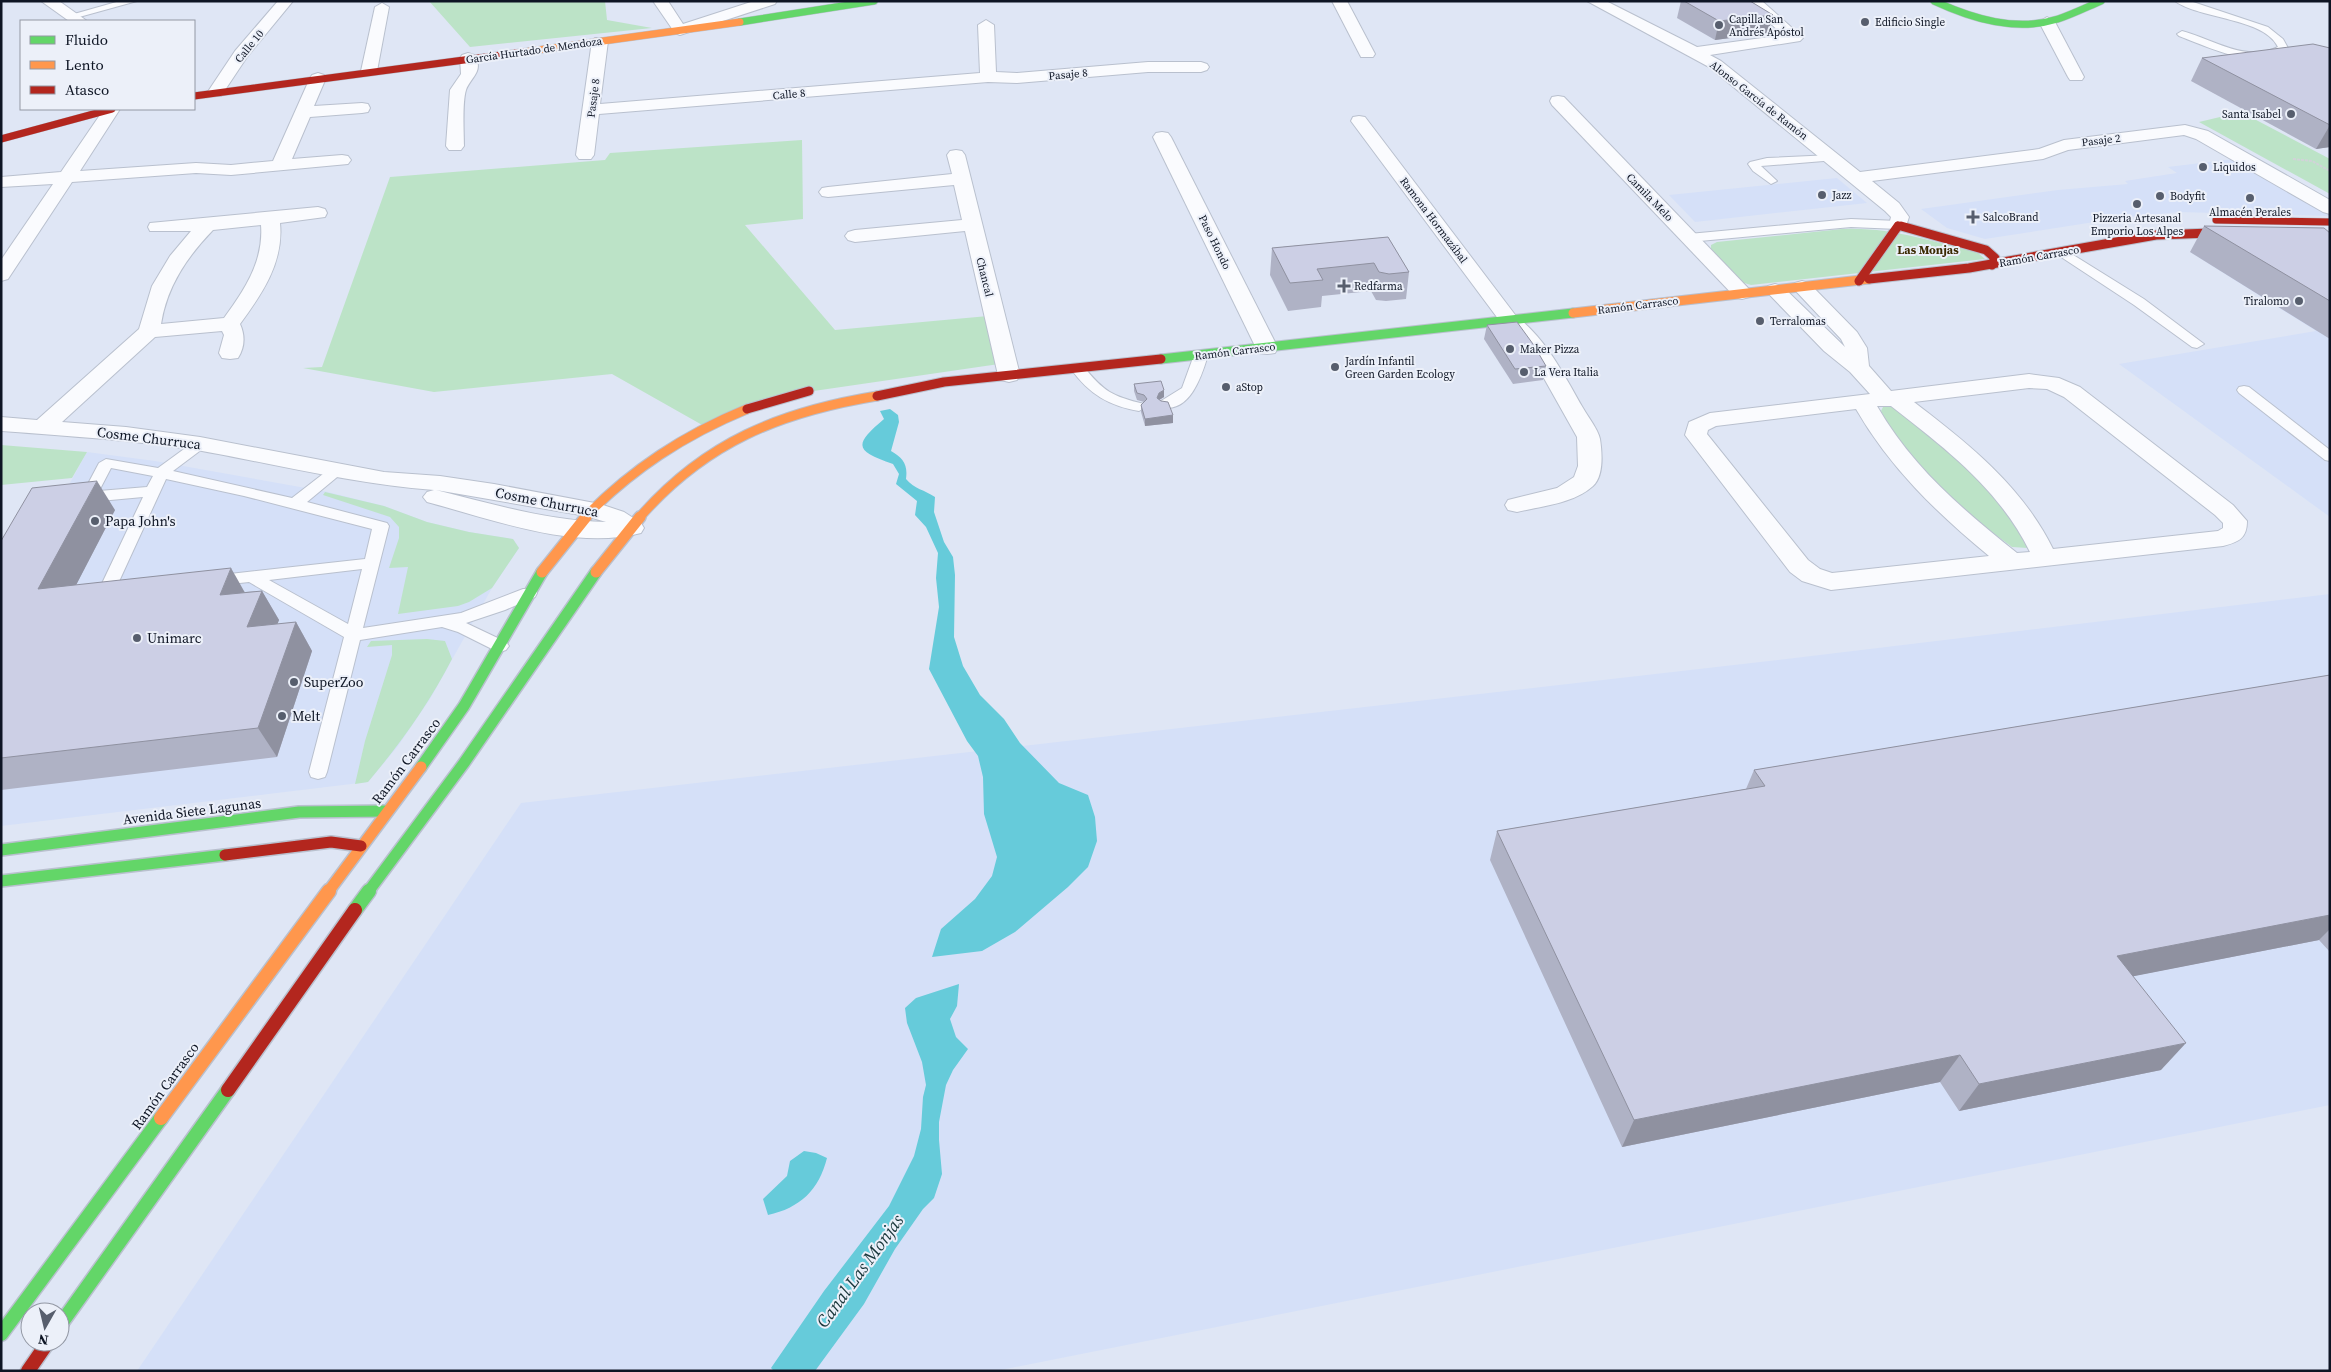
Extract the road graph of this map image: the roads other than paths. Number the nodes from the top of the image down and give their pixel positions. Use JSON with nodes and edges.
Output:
{"nodes":[{"id":1,"x":48,"y":1,"type":"edge"},
{"id":2,"x":132,"y":1,"type":"edge"},
{"id":3,"x":286,"y":1,"type":"edge"},
{"id":4,"x":660,"y":1,"type":"edge"},
{"id":5,"x":770,"y":1,"type":"edge"},
{"id":6,"x":874,"y":1,"type":"edge"},
{"id":7,"x":1339,"y":1,"type":"edge"},
{"id":8,"x":1594,"y":1,"type":"edge"},
{"id":9,"x":1754,"y":1,"type":"edge"},
{"id":10,"x":1934,"y":1,"type":"edge"},
{"id":11,"x":2101,"y":1,"type":"edge"},
{"id":12,"x":2180,"y":1,"type":"edge"},
{"id":13,"x":382,"y":7,"type":"dead end"},
{"id":14,"x":75,"y":19,"type":"edge"},
{"id":15,"x":2047,"y":22,"type":"junction"},
{"id":16,"x":986,"y":25,"type":"dead end"},
{"id":17,"x":680,"y":30,"type":"junction"},
{"id":18,"x":2182,"y":34,"type":"dead end"},
{"id":19,"x":600,"y":41,"type":"junction"},
{"id":20,"x":1695,"y":52,"type":"junction"},
{"id":21,"x":1367,"y":54,"type":"dead end"},
{"id":22,"x":468,"y":58,"type":"junction"},
{"id":23,"x":1200,"y":67,"type":"dead end"},
{"id":24,"x":369,"y":71,"type":"junction"},
{"id":25,"x":988,"y":77,"type":"junction"},
{"id":26,"x":2076,"y":77,"type":"dead end"},
{"id":27,"x":318,"y":78,"type":"junction"},
{"id":28,"x":215,"y":93,"type":"junction"},
{"id":29,"x":195,"y":96,"type":"edge"},
{"id":30,"x":1558,"y":101,"type":"dead end"},
{"id":31,"x":361,"y":109,"type":"dead end"},
{"id":32,"x":108,"y":110,"type":"edge"},
{"id":33,"x":111,"y":110,"type":"edge"},
{"id":34,"x":591,"y":110,"type":"junction"},
{"id":35,"x":303,"y":112,"type":"junction"},
{"id":36,"x":1359,"y":121,"type":"dead end"},
{"id":37,"x":1162,"y":137,"type":"dead end"},
{"id":38,"x":1,"y":139,"type":"edge"},
{"id":39,"x":455,"y":146,"type":"dead end"},
{"id":40,"x":585,"y":154,"type":"dead end"},
{"id":41,"x":956,"y":156,"type":"dead end"},
{"id":42,"x":1832,"y":158,"type":"junction"},
{"id":43,"x":342,"y":160,"type":"dead end"},
{"id":44,"x":280,"y":166,"type":"junction"},
{"id":45,"x":67,"y":176,"type":"junction"},
{"id":46,"x":1856,"y":178,"type":"junction"},
{"id":47,"x":961,"y":179,"type":"junction"},
{"id":48,"x":1771,"y":181,"type":"dead end"},
{"id":49,"x":1,"y":182,"type":"edge"},
{"id":50,"x":828,"y":192,"type":"dead end"},
{"id":51,"x":2330,"y":208,"type":"edge"},
{"id":52,"x":318,"y":213,"type":"dead end"},
{"id":53,"x":270,"y":219,"type":"junction"},
{"id":54,"x":2202,"y":220,"type":"dead end"},
{"id":55,"x":2330,"y":222,"type":"edge"},
{"id":56,"x":207,"y":225,"type":"junction"},
{"id":57,"x":972,"y":225,"type":"junction"},
{"id":58,"x":1898,"y":225,"type":"junction"},
{"id":59,"x":157,"y":227,"type":"dead end"},
{"id":60,"x":2248,"y":232,"type":"edge"},
{"id":61,"x":855,"y":236,"type":"dead end"},
{"id":62,"x":1689,"y":238,"type":"junction"},
{"id":63,"x":2002,"y":247,"type":"dead end"},
{"id":64,"x":1986,"y":250,"type":"junction"},
{"id":65,"x":2062,"y":252,"type":"junction"},
{"id":66,"x":1992,"y":265,"type":"junction"},
{"id":67,"x":1,"y":275,"type":"edge"},
{"id":68,"x":1859,"y":281,"type":"junction"},
{"id":69,"x":1802,"y":287,"type":"junction"},
{"id":70,"x":1775,"y":290,"type":"junction"},
{"id":71,"x":1742,"y":293,"type":"junction"},
{"id":72,"x":1509,"y":320,"type":"junction"},
{"id":73,"x":230,"y":324,"type":"junction"},
{"id":74,"x":149,"y":331,"type":"junction"},
{"id":75,"x":2198,"y":344,"type":"dead end"},
{"id":76,"x":1267,"y":348,"type":"junction"},
{"id":77,"x":230,"y":353,"type":"dead end"},
{"id":78,"x":1201,"y":355,"type":"junction"},
{"id":79,"x":1858,"y":367,"type":"junction"},
{"id":80,"x":1078,"y":369,"type":"junction"},
{"id":81,"x":1009,"y":376,"type":"junction"},
{"id":82,"x":889,"y":381,"type":"dead end"},
{"id":83,"x":944,"y":382,"type":"junction"},
{"id":84,"x":823,"y":388,"type":"dead end"},
{"id":85,"x":2244,"y":390,"type":"dead end"},
{"id":86,"x":1892,"y":399,"type":"junction"},
{"id":87,"x":1862,"y":402,"type":"junction"},
{"id":88,"x":1166,"y":404,"type":"edge"},
{"id":89,"x":1139,"y":407,"type":"edge"},
{"id":90,"x":1,"y":424,"type":"edge"},
{"id":91,"x":43,"y":427,"type":"junction"},
{"id":92,"x":200,"y":444,"type":"junction"},
{"id":93,"x":2330,"y":457,"type":"edge"},
{"id":94,"x":337,"y":470,"type":"junction"},
{"id":95,"x":162,"y":472,"type":"junction"},
{"id":96,"x":384,"y":480,"type":"junction"},
{"id":97,"x":153,"y":491,"type":"junction"},
{"id":98,"x":296,"y":503,"type":"junction"},
{"id":99,"x":1516,"y":505,"type":"dead end"},
{"id":100,"x":591,"y":509,"type":"junction"},
{"id":101,"x":632,"y":528,"type":"junction"},
{"id":102,"x":574,"y":530,"type":"junction"},
{"id":103,"x":2045,"y":556,"type":"junction"},
{"id":104,"x":2011,"y":561,"type":"junction"},
{"id":105,"x":373,"y":563,"type":"junction"},
{"id":106,"x":250,"y":576,"type":"junction"},
{"id":107,"x":197,"y":583,"type":"edge"},
{"id":108,"x":133,"y":591,"type":"edge"},
{"id":109,"x":529,"y":593,"type":"junction"},
{"id":110,"x":444,"y":622,"type":"junction"},
{"id":111,"x":354,"y":635,"type":"junction"},
{"id":112,"x":500,"y":646,"type":"junction"},
{"id":113,"x":318,"y":772,"type":"dead end"},
{"id":114,"x":387,"y":811,"type":"junction"},
{"id":115,"x":361,"y":846,"type":"junction"},
{"id":116,"x":1,"y":850,"type":"edge"},
{"id":117,"x":1,"y":881,"type":"edge"},
{"id":118,"x":70,"y":1312,"type":"edge"},
{"id":119,"x":1,"y":1334,"type":"edge"},
{"id":120,"x":41,"y":1352,"type":"edge"},
{"id":121,"x":28,"y":1371,"type":"edge"}],
"edges":[{"from":1,"to":14,"type":"street"},
{"from":2,"to":14,"type":"lane"},
{"from":3,"to":28,"type":"street","name":"Calle 10"},
{"from":4,"to":17,"type":"street"},
{"from":5,"to":17,"type":"street"},
{"from":6,"to":17,"type":"main road","name":"García Hurtado de Mendoza"},
{"from":7,"to":21,"type":"street"},
{"from":8,"to":20,"type":"street","name":"Alonso García de Ramón"},
{"from":9,"to":20,"type":"street"},
{"from":10,"to":15,"type":"main road"},
{"from":11,"to":15,"type":"main road"},
{"from":12,"to":18,"type":"lane"},
{"from":13,"to":24,"type":"street"},
{"from":15,"to":26,"type":"street"},
{"from":16,"to":25,"type":"street"},
{"from":17,"to":19,"type":"main road","name":"García Hurtado de Mendoza"},
{"from":19,"to":22,"type":"main road","name":"García Hurtado de Mendoza"},
{"from":19,"to":34,"type":"street","name":"Pasaje 8"},
{"from":20,"to":42,"type":"street","name":"Alonso García de Ramón"},
{"from":22,"to":24,"type":"main road","name":"García Hurtado de Mendoza"},
{"from":22,"to":39,"type":"street"},
{"from":23,"to":25,"type":"street","name":"Pasaje 8"},
{"from":24,"to":27,"type":"main road","name":"García Hurtado de Mendoza"},
{"from":25,"to":34,"type":"street","name":"Calle 8"},
{"from":27,"to":28,"type":"main road","name":"García Hurtado de Mendoza"},
{"from":27,"to":35,"type":"street"},
{"from":28,"to":29,"type":"main road","name":"García Hurtado de Mendoza"},
{"from":30,"to":62,"type":"street","name":"Camila Melo"},
{"from":31,"to":35,"type":"street"},
{"from":32,"to":38,"type":"main road"},
{"from":33,"to":45,"type":"street"},
{"from":34,"to":40,"type":"street","name":"Pasaje 8"},
{"from":35,"to":44,"type":"street"},
{"from":36,"to":72,"type":"street","name":"Ramona Hormazábal"},
{"from":37,"to":76,"type":"street","name":"Paso Hondo"},
{"from":41,"to":47,"type":"street","name":"Chancal"},
{"from":42,"to":46,"type":"street","name":"Alonso García de Ramón"},
{"from":42,"to":48,"type":"lane"},
{"from":43,"to":44,"type":"street"},
{"from":44,"to":45,"type":"street"},
{"from":45,"to":49,"type":"street"},
{"from":45,"to":67,"type":"street"},
{"from":46,"to":51,"type":"street","name":"Pasaje 2"},
{"from":46,"to":58,"type":"street","name":"Alonso García de Ramón"},
{"from":47,"to":50,"type":"street"},
{"from":47,"to":57,"type":"street","name":"Chancal"},
{"from":52,"to":53,"type":"street"},
{"from":53,"to":56,"type":"street"},
{"from":53,"to":73,"type":"street"},
{"from":54,"to":55,"type":"main road"},
{"from":56,"to":59,"type":"street"},
{"from":56,"to":74,"type":"street"},
{"from":57,"to":61,"type":"street"},
{"from":57,"to":81,"type":"street","name":"Chancal"},
{"from":58,"to":62,"type":"lane"},
{"from":58,"to":64,"type":"main road"},
{"from":58,"to":68,"type":"main road"},
{"from":60,"to":65,"type":"main road","name":"Ramón Carrasco"},
{"from":62,"to":71,"type":"street","name":"Camila Melo"},
{"from":63,"to":64,"type":"main road","name":"Ramón Carrasco"},
{"from":64,"to":66,"type":"main road"},
{"from":65,"to":66,"type":"main road","name":"Ramón Carrasco"},
{"from":65,"to":75,"type":"lane"},
{"from":66,"to":68,"type":"main road","name":"Ramón Carrasco"},
{"from":68,"to":69,"type":"main road","name":"Ramón Carrasco"},
{"from":69,"to":70,"type":"main road","name":"Ramón Carrasco"},
{"from":69,"to":79,"type":"street"},
{"from":70,"to":71,"type":"main road","name":"Ramón Carrasco"},
{"from":70,"to":79,"type":"street"},
{"from":71,"to":72,"type":"main road","name":"Ramón Carrasco"},
{"from":72,"to":76,"type":"main road","name":"Ramón Carrasco"},
{"from":72,"to":99,"type":"street","name":"Ramona Hormazábal"},
{"from":73,"to":74,"type":"street"},
{"from":73,"to":77,"type":"street"},
{"from":74,"to":91,"type":"street"},
{"from":76,"to":78,"type":"main road","name":"Ramón Carrasco"},
{"from":78,"to":80,"type":"main road","name":"Ramón Carrasco"},
{"from":78,"to":88,"type":"lane"},
{"from":79,"to":86,"type":"street"},
{"from":80,"to":81,"type":"main road","name":"Ramón Carrasco"},
{"from":80,"to":89,"type":"lane"},
{"from":81,"to":83,"type":"main road","name":"Ramón Carrasco"},
{"from":82,"to":83,"type":"main road","name":"Ramón Carrasco"},
{"from":83,"to":101,"type":"main road","name":"Ramón Carrasco"},
{"from":84,"to":100,"type":"main road","name":"Ramón Carrasco"},
{"from":85,"to":93,"type":"lane"},
{"from":86,"to":87,"type":"street"},
{"from":86,"to":103,"type":"street"},
{"from":86,"to":103,"type":"street"},
{"from":87,"to":104,"type":"street"},
{"from":87,"to":104,"type":"street"},
{"from":90,"to":91,"type":"street","name":"Cosme Churruca"},
{"from":91,"to":92,"type":"street","name":"Cosme Churruca"},
{"from":92,"to":94,"type":"street","name":"Cosme Churruca"},
{"from":92,"to":95,"type":"lane"},
{"from":94,"to":96,"type":"street","name":"Cosme Churruca"},
{"from":94,"to":98,"type":"lane"},
{"from":95,"to":97,"type":"lane"},
{"from":95,"to":97,"type":"lane"},
{"from":95,"to":98,"type":"lane"},
{"from":96,"to":100,"type":"street","name":"Cosme Churruca"},
{"from":96,"to":102,"type":"street","name":"Cosme Churruca"},
{"from":97,"to":108,"type":"lane"},
{"from":98,"to":105,"type":"lane"},
{"from":100,"to":101,"type":"street","name":"Cosme Churruca"},
{"from":100,"to":102,"type":"main road","name":"Ramón Carrasco"},
{"from":101,"to":102,"type":"street","name":"Cosme Churruca"},
{"from":101,"to":118,"type":"main road","name":"Ramón Carrasco"},
{"from":102,"to":109,"type":"main road","name":"Ramón Carrasco"},
{"from":103,"to":104,"type":"street"},
{"from":105,"to":106,"type":"lane"},
{"from":105,"to":111,"type":"lane"},
{"from":106,"to":107,"type":"lane"},
{"from":106,"to":111,"type":"lane"},
{"from":109,"to":110,"type":"lane"},
{"from":109,"to":112,"type":"main road","name":"Ramón Carrasco"},
{"from":110,"to":111,"type":"lane"},
{"from":110,"to":112,"type":"lane"},
{"from":111,"to":113,"type":"lane"},
{"from":112,"to":114,"type":"main road","name":"Ramón Carrasco"},
{"from":114,"to":115,"type":"main road","name":"Ramón Carrasco"},
{"from":114,"to":116,"type":"main road","name":"Avenida Siete Lagunas"},
{"from":115,"to":117,"type":"main road"},
{"from":115,"to":119,"type":"main road","name":"Ramón Carrasco"},
{"from":120,"to":121,"type":"main road"}]}
